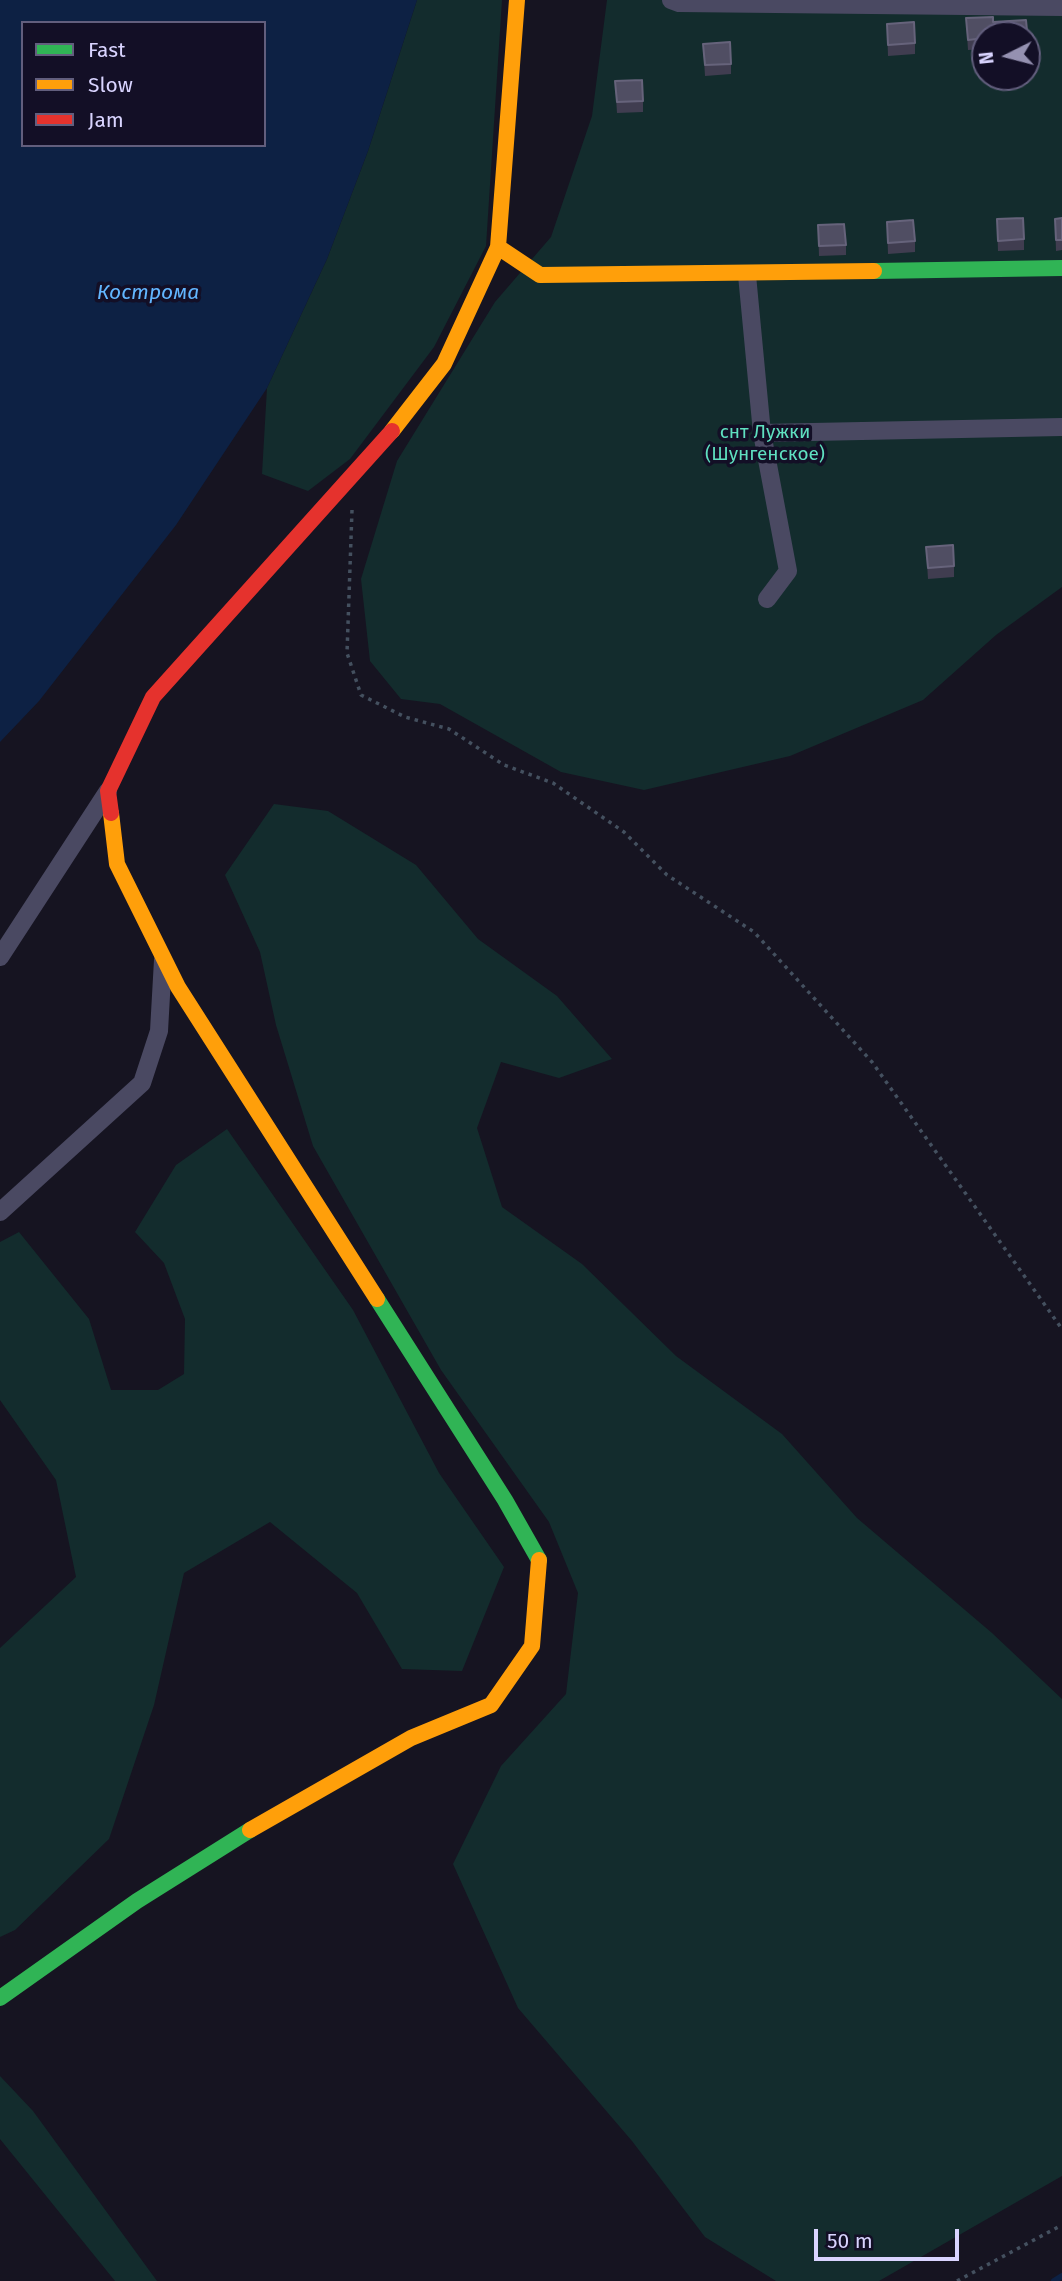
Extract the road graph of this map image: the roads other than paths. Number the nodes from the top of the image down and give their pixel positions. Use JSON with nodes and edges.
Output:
{"nodes":[{"id":1,"x":517,"y":0,"type":"edge"},
{"id":2,"x":671,"y":0,"type":"edge"},
{"id":3,"x":1062,"y":7,"type":"edge"},
{"id":4,"x":498,"y":247,"type":"junction"},
{"id":5,"x":1062,"y":268,"type":"edge"},
{"id":6,"x":747,"y":275,"type":"junction"},
{"id":7,"x":1062,"y":427,"type":"edge"},
{"id":8,"x":762,"y":433,"type":"junction"},
{"id":9,"x":767,"y":599,"type":"dead end"},
{"id":10,"x":108,"y":791,"type":"junction"},
{"id":11,"x":0,"y":957,"type":"edge"},
{"id":12,"x":164,"y":957,"type":"junction"},
{"id":13,"x":0,"y":1212,"type":"edge"},
{"id":14,"x":0,"y":1998,"type":"edge"}],
"edges":[{"from":1,"to":4,"type":"street"},
{"from":2,"to":3,"type":"street"},
{"from":4,"to":6,"type":"street"},
{"from":4,"to":10,"type":"street"},
{"from":5,"to":6,"type":"street"},
{"from":6,"to":8,"type":"street"},
{"from":7,"to":8,"type":"street"},
{"from":8,"to":9,"type":"street"},
{"from":10,"to":11,"type":"street"},
{"from":10,"to":12,"type":"street"},
{"from":12,"to":13,"type":"street"},
{"from":12,"to":14,"type":"street"}]}
